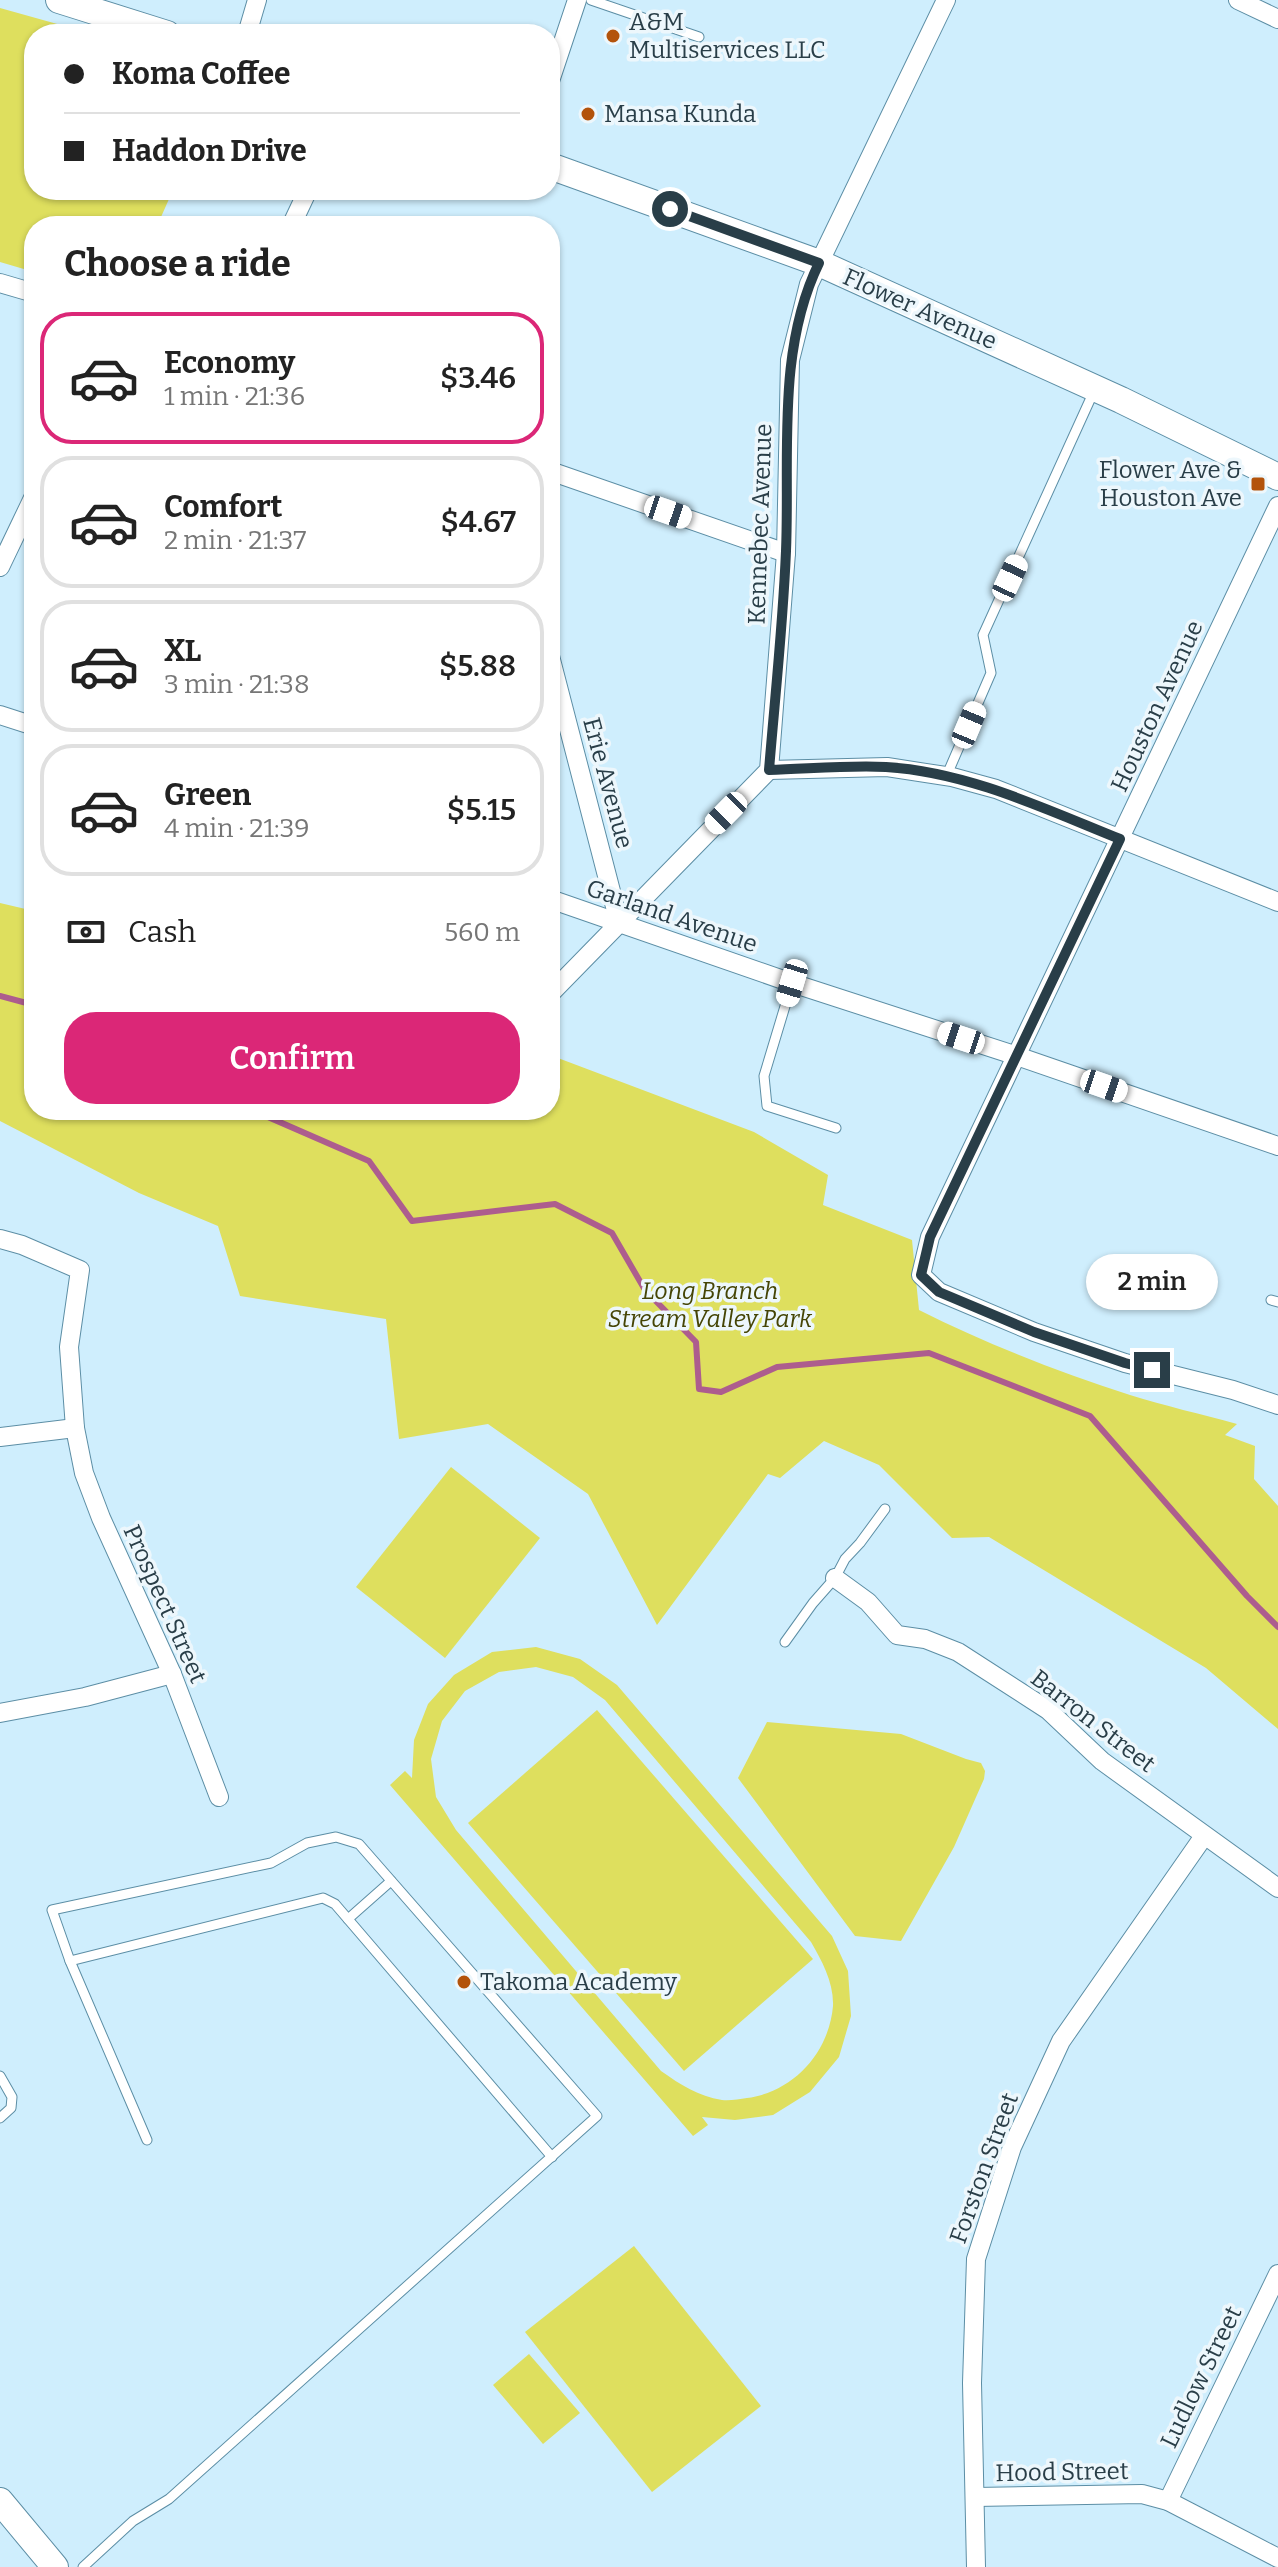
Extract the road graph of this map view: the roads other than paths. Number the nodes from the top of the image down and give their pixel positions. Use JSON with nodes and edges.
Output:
{"nodes":[{"id":1,"x":59,"y":0,"type":"edge"},
{"id":2,"x":257,"y":0,"type":"edge"},
{"id":3,"x":577,"y":0,"type":"edge"},
{"id":4,"x":591,"y":0,"type":"edge"},
{"id":5,"x":946,"y":0,"type":"edge"},
{"id":6,"x":1238,"y":0,"type":"edge"},
{"id":7,"x":1278,"y":19,"type":"edge"},
{"id":8,"x":135,"y":24,"type":"edge"},
{"id":9,"x":250,"y":24,"type":"edge"},
{"id":10,"x":699,"y":37,"type":"dead end"},
{"id":11,"x":560,"y":51,"type":"edge"},
{"id":12,"x":560,"y":170,"type":"edge"},
{"id":13,"x":819,"y":263,"type":"junction"},
{"id":14,"x":0,"y":283,"type":"edge"},
{"id":15,"x":24,"y":290,"type":"edge"},
{"id":16,"x":1095,"y":388,"type":"junction"},
{"id":17,"x":560,"y":474,"type":"edge"},
{"id":18,"x":1278,"y":477,"type":"edge"},
{"id":19,"x":1278,"y":506,"type":"edge"},
{"id":20,"x":24,"y":520,"type":"edge"},
{"id":21,"x":786,"y":553,"type":"junction"},
{"id":22,"x":0,"y":567,"type":"edge"},
{"id":23,"x":560,"y":695,"type":"edge"},
{"id":24,"x":0,"y":715,"type":"edge"},
{"id":25,"x":24,"y":723,"type":"edge"},
{"id":26,"x":769,"y":770,"type":"junction"},
{"id":27,"x":946,"y":777,"type":"junction"},
{"id":28,"x":1120,"y":839,"type":"junction"},
{"id":29,"x":560,"y":902,"type":"edge"},
{"id":30,"x":1278,"y":902,"type":"edge"},
{"id":31,"x":619,"y":922,"type":"junction"},
{"id":32,"x":792,"y":983,"type":"junction"},
{"id":33,"x":560,"y":984,"type":"edge"},
{"id":34,"x":1017,"y":1056,"type":"junction"},
{"id":35,"x":836,"y":1128,"type":"dead end"},
{"id":36,"x":1278,"y":1146,"type":"edge"},
{"id":37,"x":0,"y":1239,"type":"edge"},
{"id":38,"x":1278,"y":1405,"type":"edge"},
{"id":39,"x":75,"y":1428,"type":"junction"},
{"id":40,"x":0,"y":1437,"type":"edge"},
{"id":41,"x":885,"y":1509,"type":"dead end"},
{"id":42,"x":835,"y":1578,"type":"junction"},
{"id":43,"x":785,"y":1642,"type":"dead end"},
{"id":44,"x":172,"y":1674,"type":"junction"},
{"id":45,"x":0,"y":1713,"type":"edge"},
{"id":46,"x":219,"y":1797,"type":"dead end"},
{"id":47,"x":1204,"y":1836,"type":"junction"},
{"id":48,"x":391,"y":1881,"type":"junction"},
{"id":49,"x":1278,"y":1888,"type":"edge"},
{"id":50,"x":348,"y":1919,"type":"junction"},
{"id":51,"x":70,"y":1961,"type":"junction"},
{"id":52,"x":0,"y":2076,"type":"edge"},
{"id":53,"x":0,"y":2118,"type":"edge"},
{"id":54,"x":147,"y":2140,"type":"dead end"},
{"id":55,"x":552,"y":2157,"type":"junction"},
{"id":56,"x":1278,"y":2274,"type":"edge"},
{"id":57,"x":975,"y":2497,"type":"junction"},
{"id":58,"x":0,"y":2501,"type":"edge"},
{"id":59,"x":1168,"y":2501,"type":"junction"},
{"id":60,"x":1278,"y":2558,"type":"edge"},
{"id":61,"x":55,"y":2567,"type":"edge"},
{"id":62,"x":83,"y":2567,"type":"edge"},
{"id":63,"x":976,"y":2567,"type":"edge"}],
"edges":[{"from":1,"to":8,"type":"street"},
{"from":2,"to":9,"type":"street"},
{"from":3,"to":11,"type":"street"},
{"from":4,"to":10,"type":"lane"},
{"from":5,"to":13,"type":"street","name":"Kennebec Avenue"},
{"from":6,"to":7,"type":"street"},
{"from":12,"to":13,"type":"street","name":"Flower Avenue"},
{"from":13,"to":16,"type":"street","name":"Flower Avenue"},
{"from":13,"to":21,"type":"street","name":"Kennebec Avenue"},
{"from":14,"to":15,"type":"street"},
{"from":16,"to":18,"type":"street","name":"Flower Avenue"},
{"from":16,"to":27,"type":"lane"},
{"from":17,"to":21,"type":"street"},
{"from":19,"to":28,"type":"street","name":"Houston Avenue"},
{"from":20,"to":22,"type":"street"},
{"from":21,"to":26,"type":"street","name":"Kennebec Avenue"},
{"from":23,"to":31,"type":"street","name":"Erie Avenue"},
{"from":24,"to":25,"type":"street"},
{"from":26,"to":27,"type":"street"},
{"from":26,"to":31,"type":"street"},
{"from":27,"to":28,"type":"street"},
{"from":28,"to":30,"type":"street"},
{"from":28,"to":34,"type":"street","name":"Houston Avenue"},
{"from":29,"to":31,"type":"street","name":"Garland Avenue"},
{"from":31,"to":32,"type":"street","name":"Garland Avenue"},
{"from":31,"to":33,"type":"street"},
{"from":32,"to":34,"type":"street","name":"Garland Avenue"},
{"from":32,"to":35,"type":"lane"},
{"from":34,"to":36,"type":"street","name":"Garland Avenue"},
{"from":34,"to":38,"type":"street","name":"Houston Avenue"},
{"from":37,"to":39,"type":"street","name":"Prospect Street"},
{"from":39,"to":40,"type":"street"},
{"from":39,"to":44,"type":"street","name":"Prospect Street"},
{"from":41,"to":42,"type":"lane"},
{"from":42,"to":43,"type":"lane"},
{"from":42,"to":47,"type":"street","name":"Barron Street"},
{"from":44,"to":45,"type":"street"},
{"from":44,"to":46,"type":"street","name":"Prospect Street"},
{"from":47,"to":49,"type":"street","name":"Barron Street"},
{"from":47,"to":57,"type":"street","name":"Forston Street"},
{"from":48,"to":50,"type":"lane"},
{"from":48,"to":51,"type":"lane"},
{"from":48,"to":55,"type":"lane"},
{"from":50,"to":51,"type":"lane"},
{"from":50,"to":55,"type":"lane"},
{"from":51,"to":54,"type":"lane"},
{"from":52,"to":53,"type":"lane"},
{"from":55,"to":62,"type":"lane"},
{"from":56,"to":59,"type":"street","name":"Ludlow Street"},
{"from":57,"to":59,"type":"street","name":"Hood Street"},
{"from":57,"to":63,"type":"street","name":"Forston Street"},
{"from":58,"to":61,"type":"street"},
{"from":59,"to":60,"type":"street","name":"Hood Street"}]}
